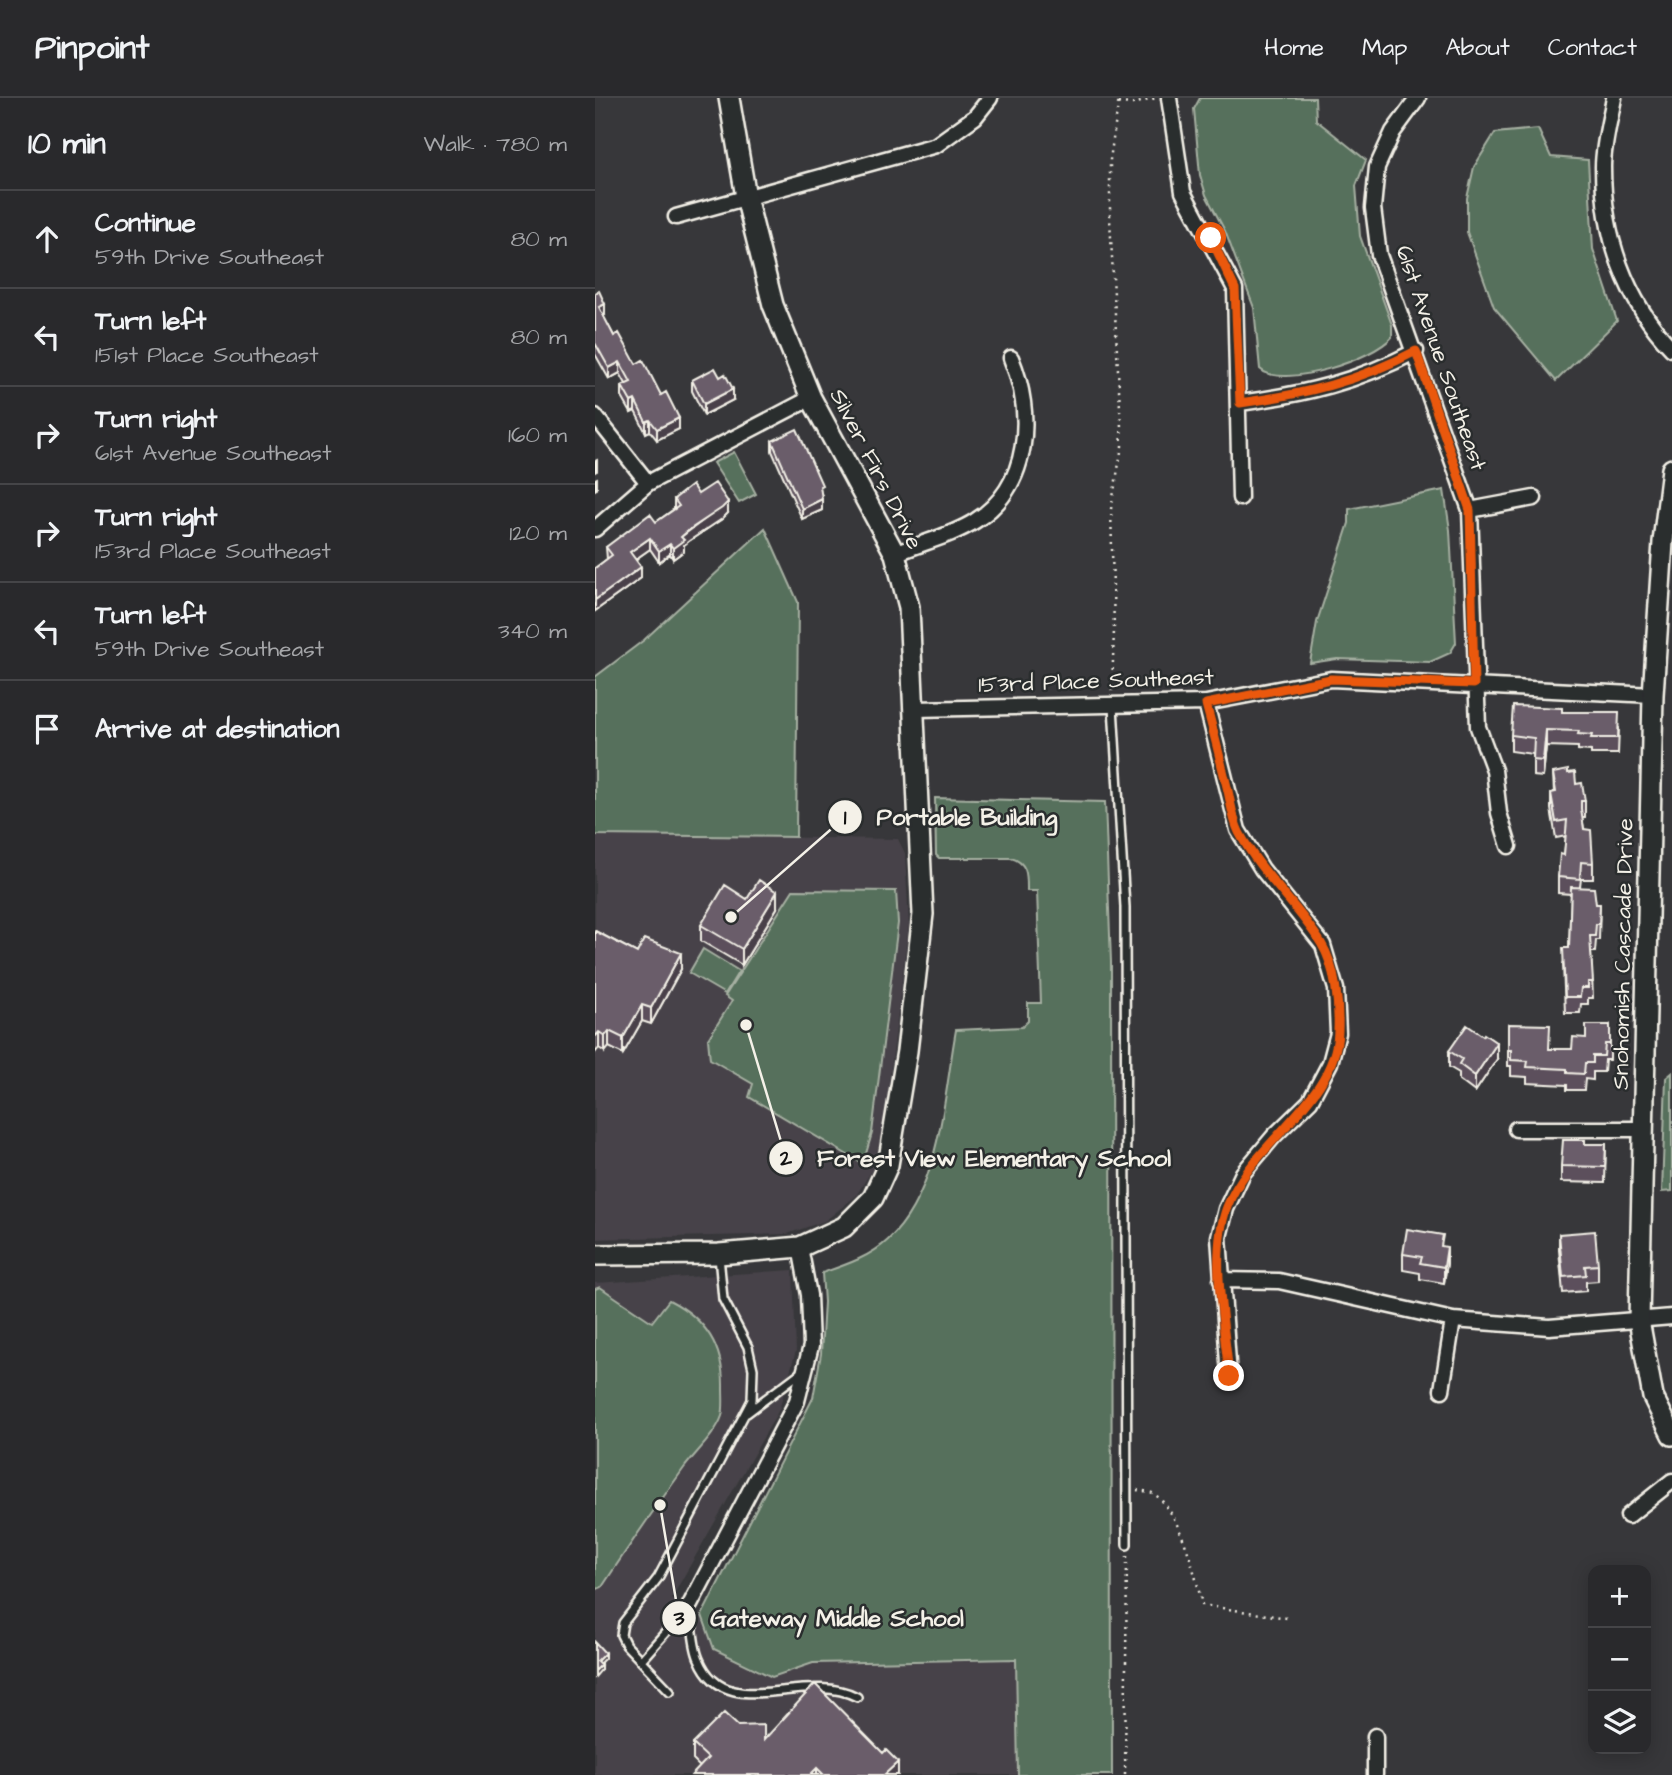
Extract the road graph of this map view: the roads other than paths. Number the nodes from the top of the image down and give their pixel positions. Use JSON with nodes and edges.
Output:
{"nodes":[{"id":1,"x":729,"y":98,"type":"edge"},
{"id":2,"x":990,"y":98,"type":"edge"},
{"id":3,"x":1169,"y":98,"type":"edge"},
{"id":4,"x":1614,"y":98,"type":"edge"},
{"id":5,"x":1417,"y":99,"type":"edge"},
{"id":6,"x":746,"y":197,"type":"junction"},
{"id":7,"x":676,"y":217,"type":"dead end"},
{"id":8,"x":1672,"y":349,"type":"edge"},
{"id":9,"x":1416,"y":351,"type":"junction"},
{"id":10,"x":1011,"y":358,"type":"dead end"},
{"id":11,"x":811,"y":398,"type":"junction"},
{"id":12,"x":1240,"y":403,"type":"junction"},
{"id":13,"x":595,"y":416,"type":"edge"},
{"id":14,"x":1672,"y":470,"type":"edge"},
{"id":15,"x":648,"y":483,"type":"junction"},
{"id":16,"x":1240,"y":498,"type":"dead end"},
{"id":17,"x":1534,"y":498,"type":"dead end"},
{"id":18,"x":1470,"y":510,"type":"junction"},
{"id":19,"x":595,"y":529,"type":"edge"},
{"id":20,"x":1667,"y":542,"type":"edge"},
{"id":21,"x":895,"y":554,"type":"junction"},
{"id":22,"x":1474,"y":684,"type":"junction"},
{"id":23,"x":1653,"y":695,"type":"junction"},
{"id":24,"x":1206,"y":704,"type":"junction"},
{"id":25,"x":1112,"y":706,"type":"junction"},
{"id":26,"x":915,"y":709,"type":"junction"},
{"id":27,"x":1509,"y":846,"type":"dead end"},
{"id":28,"x":1516,"y":1129,"type":"dead end"},
{"id":29,"x":1644,"y":1129,"type":"junction"},
{"id":30,"x":800,"y":1247,"type":"junction"},
{"id":31,"x":719,"y":1254,"type":"junction"},
{"id":32,"x":595,"y":1255,"type":"edge"},
{"id":33,"x":1221,"y":1280,"type":"junction"},
{"id":34,"x":1672,"y":1317,"type":"edge"},
{"id":35,"x":1453,"y":1320,"type":"junction"},
{"id":36,"x":1639,"y":1320,"type":"junction"},
{"id":37,"x":806,"y":1369,"type":"junction"},
{"id":38,"x":1229,"y":1376,"type":"dead end"},
{"id":39,"x":1442,"y":1390,"type":"dead end"},
{"id":40,"x":747,"y":1414,"type":"junction"},
{"id":41,"x":1672,"y":1435,"type":"edge"},
{"id":42,"x":1672,"y":1481,"type":"edge"},
{"id":43,"x":1628,"y":1516,"type":"dead end"},
{"id":44,"x":1127,"y":1545,"type":"road end"},
{"id":45,"x":690,"y":1605,"type":"junction"},
{"id":46,"x":642,"y":1659,"type":"junction"},
{"id":47,"x":670,"y":1690,"type":"dead end"},
{"id":48,"x":856,"y":1697,"type":"dead end"},
{"id":49,"x":1375,"y":1736,"type":"dead end"},
{"id":50,"x":1375,"y":1775,"type":"edge"}],
"edges":[{"from":1,"to":6,"type":"street","name":"Silver Firs Drive"},
{"from":2,"to":6,"type":"street"},
{"from":3,"to":12,"type":"street"},
{"from":4,"to":8,"type":"street"},
{"from":5,"to":9,"type":"street","name":"61st Avenue Southeast"},
{"from":6,"to":7,"type":"street"},
{"from":6,"to":11,"type":"street","name":"Silver Firs Drive"},
{"from":9,"to":12,"type":"street"},
{"from":9,"to":18,"type":"street","name":"61st Avenue Southeast"},
{"from":10,"to":21,"type":"street"},
{"from":11,"to":15,"type":"street"},
{"from":11,"to":21,"type":"street","name":"Silver Firs Drive"},
{"from":12,"to":16,"type":"street"},
{"from":13,"to":15,"type":"street"},
{"from":14,"to":20,"type":"street","name":"Snohomish Cascade Drive"},
{"from":15,"to":19,"type":"street"},
{"from":17,"to":18,"type":"street"},
{"from":18,"to":22,"type":"street","name":"61st Avenue Southeast"},
{"from":20,"to":23,"type":"street","name":"Snohomish Cascade Drive"},
{"from":21,"to":26,"type":"street","name":"Silver Firs Drive"},
{"from":22,"to":23,"type":"street","name":"153rd Place Southeast"},
{"from":22,"to":24,"type":"street","name":"153rd Place Southeast"},
{"from":22,"to":27,"type":"street","name":"61st Avenue Southeast"},
{"from":23,"to":29,"type":"street","name":"Snohomish Cascade Drive"},
{"from":24,"to":25,"type":"street","name":"153rd Place Southeast"},
{"from":24,"to":33,"type":"street"},
{"from":25,"to":26,"type":"street","name":"153rd Place Southeast"},
{"from":25,"to":44,"type":"lane"},
{"from":26,"to":30,"type":"street","name":"Silver Firs Drive"},
{"from":28,"to":29,"type":"street"},
{"from":29,"to":36,"type":"street","name":"Snohomish Cascade Drive"},
{"from":30,"to":31,"type":"street","name":"Silver Firs Drive"},
{"from":30,"to":37,"type":"street"},
{"from":31,"to":32,"type":"street","name":"Silver Firs Drive"},
{"from":31,"to":40,"type":"lane"},
{"from":33,"to":35,"type":"street"},
{"from":33,"to":38,"type":"street"},
{"from":34,"to":36,"type":"street"},
{"from":35,"to":36,"type":"street"},
{"from":35,"to":39,"type":"street"},
{"from":36,"to":41,"type":"street","name":"Snohomish Cascade Drive"},
{"from":37,"to":40,"type":"lane"},
{"from":37,"to":45,"type":"street"},
{"from":40,"to":46,"type":"lane"},
{"from":42,"to":43,"type":"street"},
{"from":45,"to":46,"type":"lane"},
{"from":45,"to":48,"type":"lane"},
{"from":46,"to":47,"type":"lane"},
{"from":49,"to":50,"type":"street"}]}
